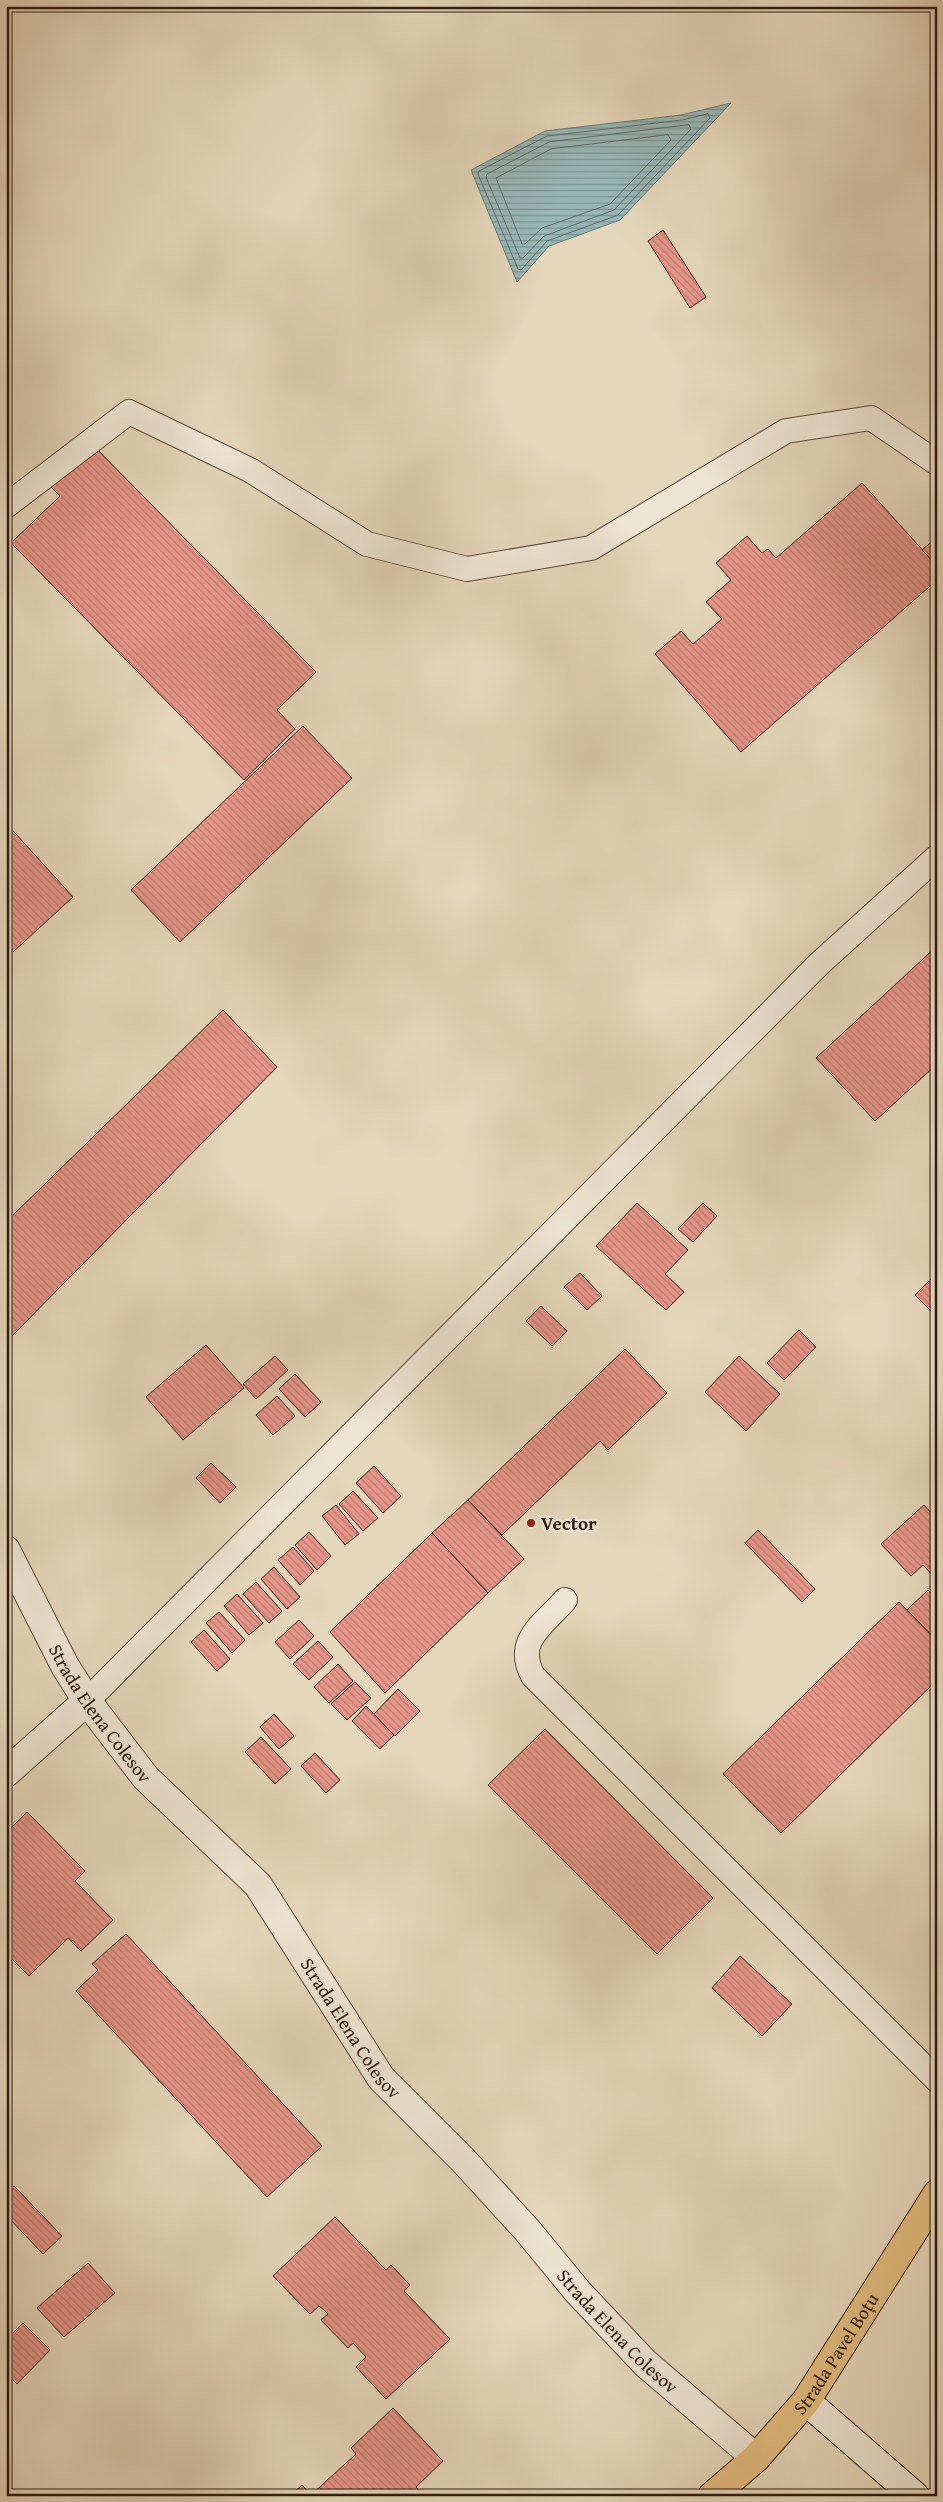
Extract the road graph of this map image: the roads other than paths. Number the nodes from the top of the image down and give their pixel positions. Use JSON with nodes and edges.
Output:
{"nodes":[{"id":1,"x":937,"y":463,"type":"edge"},
{"id":2,"x":6,"y":506,"type":"edge"},
{"id":3,"x":937,"y":857,"type":"edge"},
{"id":4,"x":6,"y":1550,"type":"edge"},
{"id":5,"x":565,"y":1600,"type":"dead end"},
{"id":6,"x":88,"y":1701,"type":"junction"},
{"id":7,"x":6,"y":1772,"type":"edge"},
{"id":8,"x":937,"y":2080,"type":"edge"},
{"id":9,"x":937,"y":2194,"type":"edge"},
{"id":10,"x":806,"y":2401,"type":"junction"},
{"id":11,"x":756,"y":2458,"type":"junction"},
{"id":12,"x":712,"y":2496,"type":"edge"},
{"id":13,"x":915,"y":2496,"type":"edge"}],
"edges":[{"from":1,"to":2,"type":"lane"},
{"from":3,"to":6,"type":"lane"},
{"from":4,"to":6,"type":"street","name":"Strada Elena Colesov"},
{"from":5,"to":8,"type":"lane"},
{"from":6,"to":7,"type":"street"},
{"from":6,"to":11,"type":"street","name":"Strada Elena Colesov"},
{"from":9,"to":10,"type":"main road","name":"Strada Pavel Boțu"},
{"from":10,"to":11,"type":"main road","name":"Strada Pavel Boțu"},
{"from":10,"to":13,"type":"street"},
{"from":11,"to":12,"type":"main road","name":"Strada Pavel Boțu"}]}
